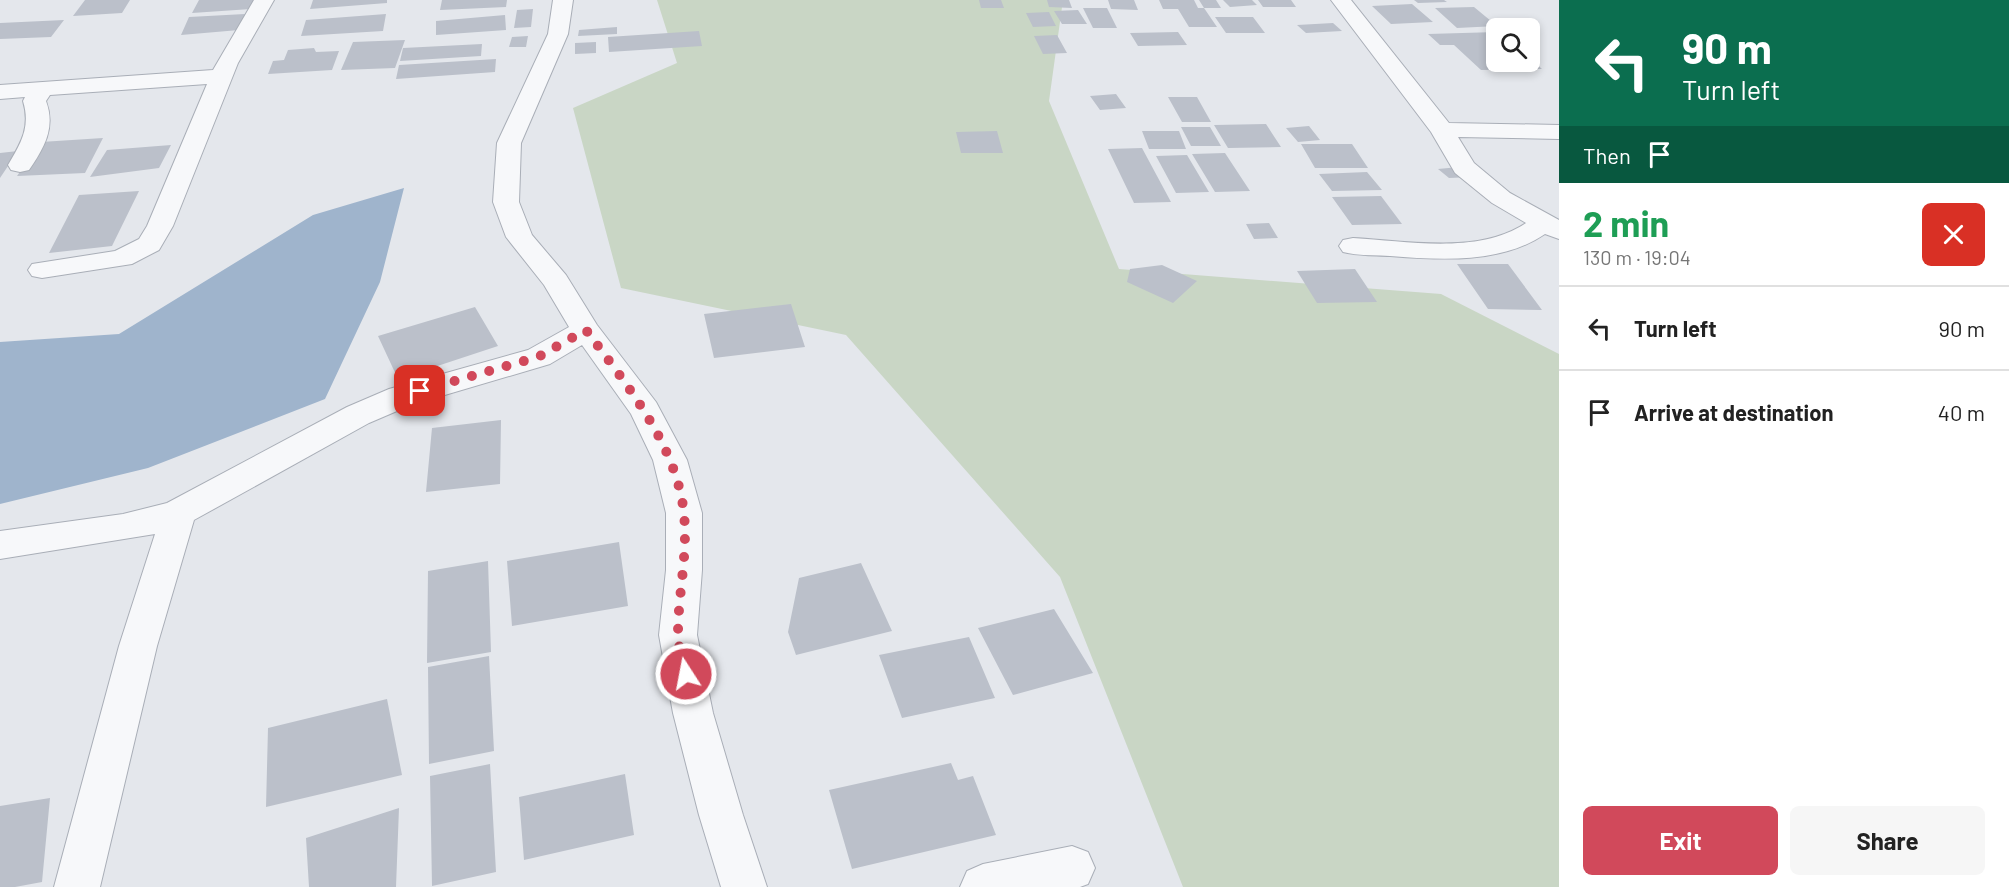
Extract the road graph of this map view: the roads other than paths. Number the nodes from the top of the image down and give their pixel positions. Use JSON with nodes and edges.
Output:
{"nodes":[{"id":1,"x":264,"y":0,"type":"edge"},
{"id":2,"x":562,"y":0,"type":"edge"},
{"id":3,"x":1341,"y":0,"type":"edge"},
{"id":4,"x":222,"y":76,"type":"junction"},
{"id":5,"x":38,"y":96,"type":"junction"},
{"id":6,"x":4,"y":103,"type":"edge"},
{"id":7,"x":1442,"y":130,"type":"junction"},
{"id":8,"x":1559,"y":132,"type":"edge"},
{"id":9,"x":20,"y":165,"type":"dead end"},
{"id":10,"x":1552,"y":227,"type":"edge"},
{"id":11,"x":1353,"y":246,"type":"dead end"},
{"id":12,"x":42,"y":270,"type":"dead end"},
{"id":13,"x":586,"y":330,"type":"junction"},
{"id":14,"x":179,"y":512,"type":"junction"},
{"id":15,"x":0,"y":544,"type":"edge"},
{"id":16,"x":1071,"y":868,"type":"dead end"},
{"id":17,"x":77,"y":887,"type":"edge"},
{"id":18,"x":744,"y":887,"type":"edge"},
{"id":19,"x":983,"y":887,"type":"edge"}],
"edges":[{"from":1,"to":4,"type":"street"},
{"from":2,"to":13,"type":"street"},
{"from":3,"to":7,"type":"street"},
{"from":4,"to":5,"type":"street"},
{"from":4,"to":12,"type":"street"},
{"from":5,"to":6,"type":"street"},
{"from":5,"to":9,"type":"street"},
{"from":7,"to":8,"type":"street"},
{"from":7,"to":10,"type":"street"},
{"from":10,"to":11,"type":"street"},
{"from":13,"to":14,"type":"street"},
{"from":13,"to":18,"type":"street"},
{"from":14,"to":15,"type":"street"},
{"from":14,"to":17,"type":"street"},
{"from":16,"to":19,"type":"street"}]}
